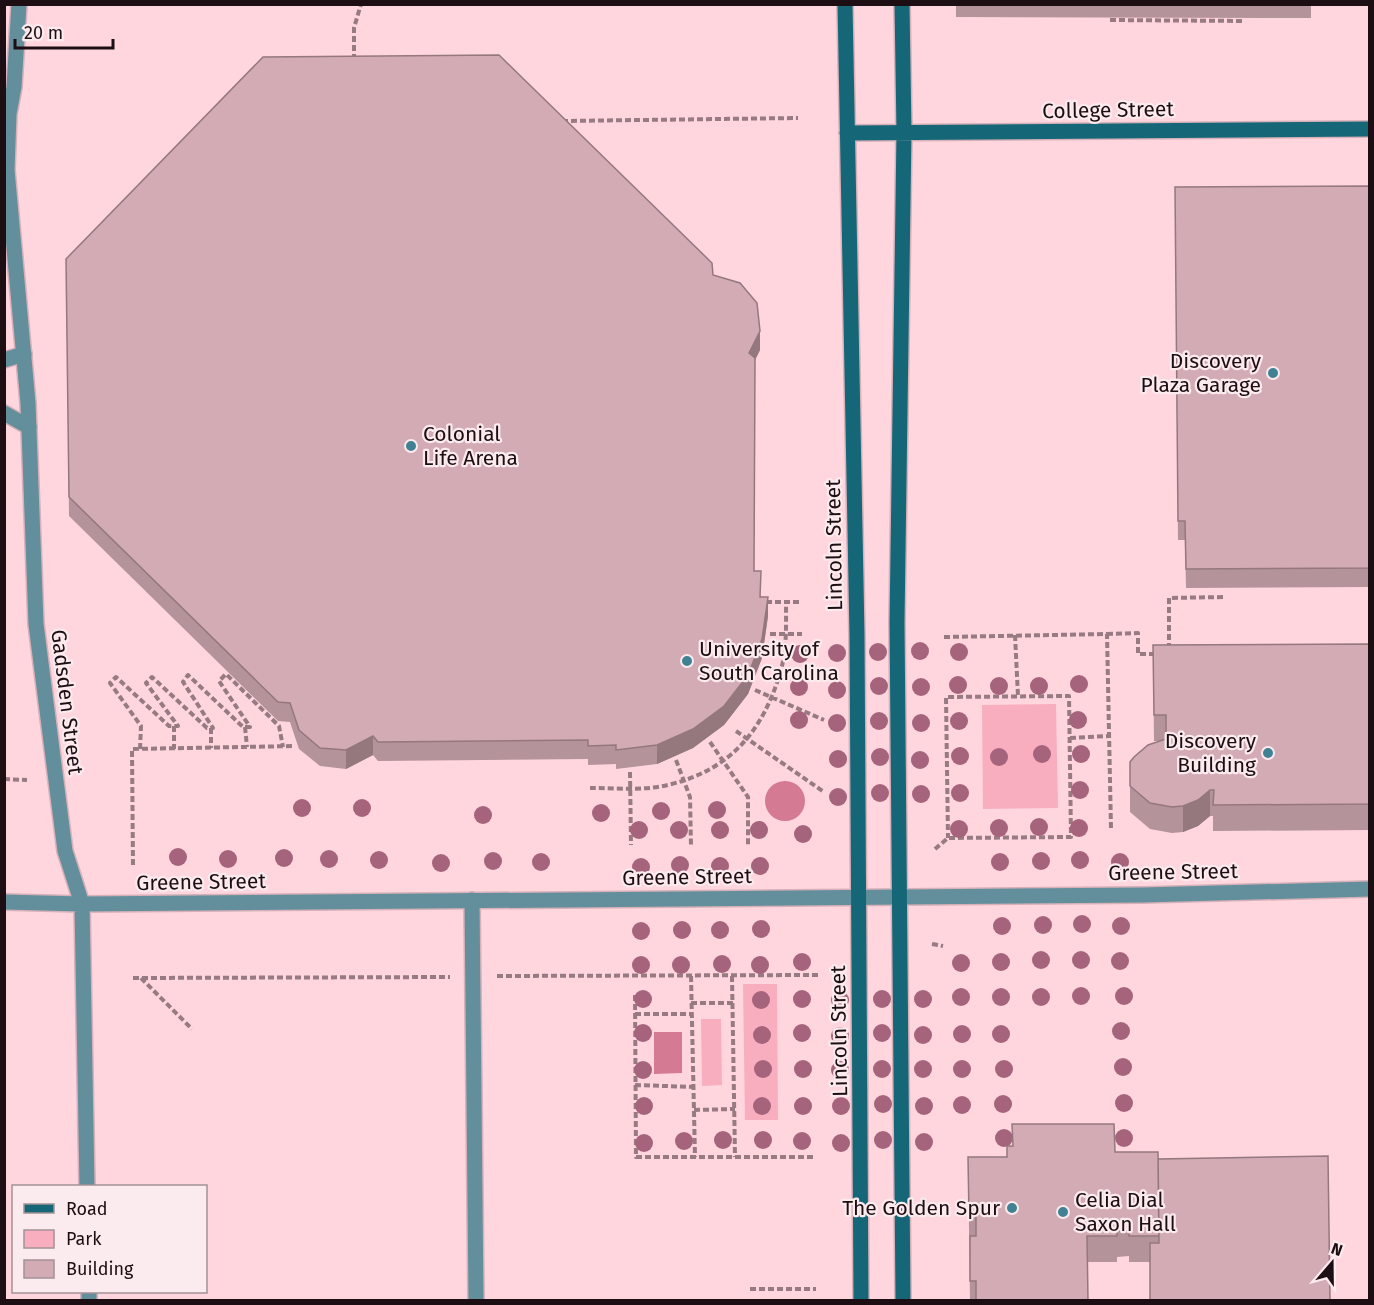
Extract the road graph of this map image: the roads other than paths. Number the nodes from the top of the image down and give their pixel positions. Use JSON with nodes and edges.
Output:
{"nodes":[{"id":1,"x":19,"y":4,"type":"edge"},
{"id":2,"x":845,"y":4,"type":"edge"},
{"id":3,"x":902,"y":4,"type":"edge"},
{"id":4,"x":1370,"y":129,"type":"edge"},
{"id":5,"x":904,"y":132,"type":"junction"},
{"id":6,"x":847,"y":133,"type":"junction"},
{"id":7,"x":24,"y":354,"type":"junction"},
{"id":8,"x":4,"y":360,"type":"edge"},
{"id":9,"x":4,"y":412,"type":"edge"},
{"id":10,"x":29,"y":426,"type":"junction"},
{"id":11,"x":1370,"y":889,"type":"edge"},
{"id":12,"x":859,"y":897,"type":"junction"},
{"id":13,"x":900,"y":897,"type":"junction"},
{"id":14,"x":472,"y":900,"type":"junction"},
{"id":15,"x":4,"y":902,"type":"edge"},
{"id":16,"x":82,"y":904,"type":"junction"},
{"id":17,"x":87,"y":1185,"type":"edge"},
{"id":18,"x":476,"y":1300,"type":"edge"},
{"id":19,"x":861,"y":1300,"type":"edge"},
{"id":20,"x":903,"y":1300,"type":"edge"}],
"edges":[{"from":1,"to":7,"type":"street","name":"Gadsden Street"},
{"from":2,"to":6,"type":"street","name":"Lincoln Street"},
{"from":3,"to":5,"type":"street"},
{"from":4,"to":5,"type":"street","name":"College Street"},
{"from":5,"to":6,"type":"street","name":"College Street"},
{"from":5,"to":13,"type":"street"},
{"from":6,"to":12,"type":"street","name":"Lincoln Street"},
{"from":7,"to":8,"type":"street"},
{"from":7,"to":10,"type":"street","name":"Gadsden Street"},
{"from":9,"to":10,"type":"street"},
{"from":10,"to":16,"type":"street","name":"Gadsden Street"},
{"from":11,"to":13,"type":"street","name":"Greene Street"},
{"from":12,"to":13,"type":"street","name":"Greene Street"},
{"from":12,"to":14,"type":"street","name":"Greene Street"},
{"from":12,"to":19,"type":"street","name":"Lincoln Street"},
{"from":13,"to":20,"type":"street"},
{"from":14,"to":16,"type":"street","name":"Greene Street"},
{"from":14,"to":18,"type":"street"},
{"from":15,"to":16,"type":"street","name":"Greene Street"},
{"from":16,"to":17,"type":"street","name":"Gadsden Street"}]}
